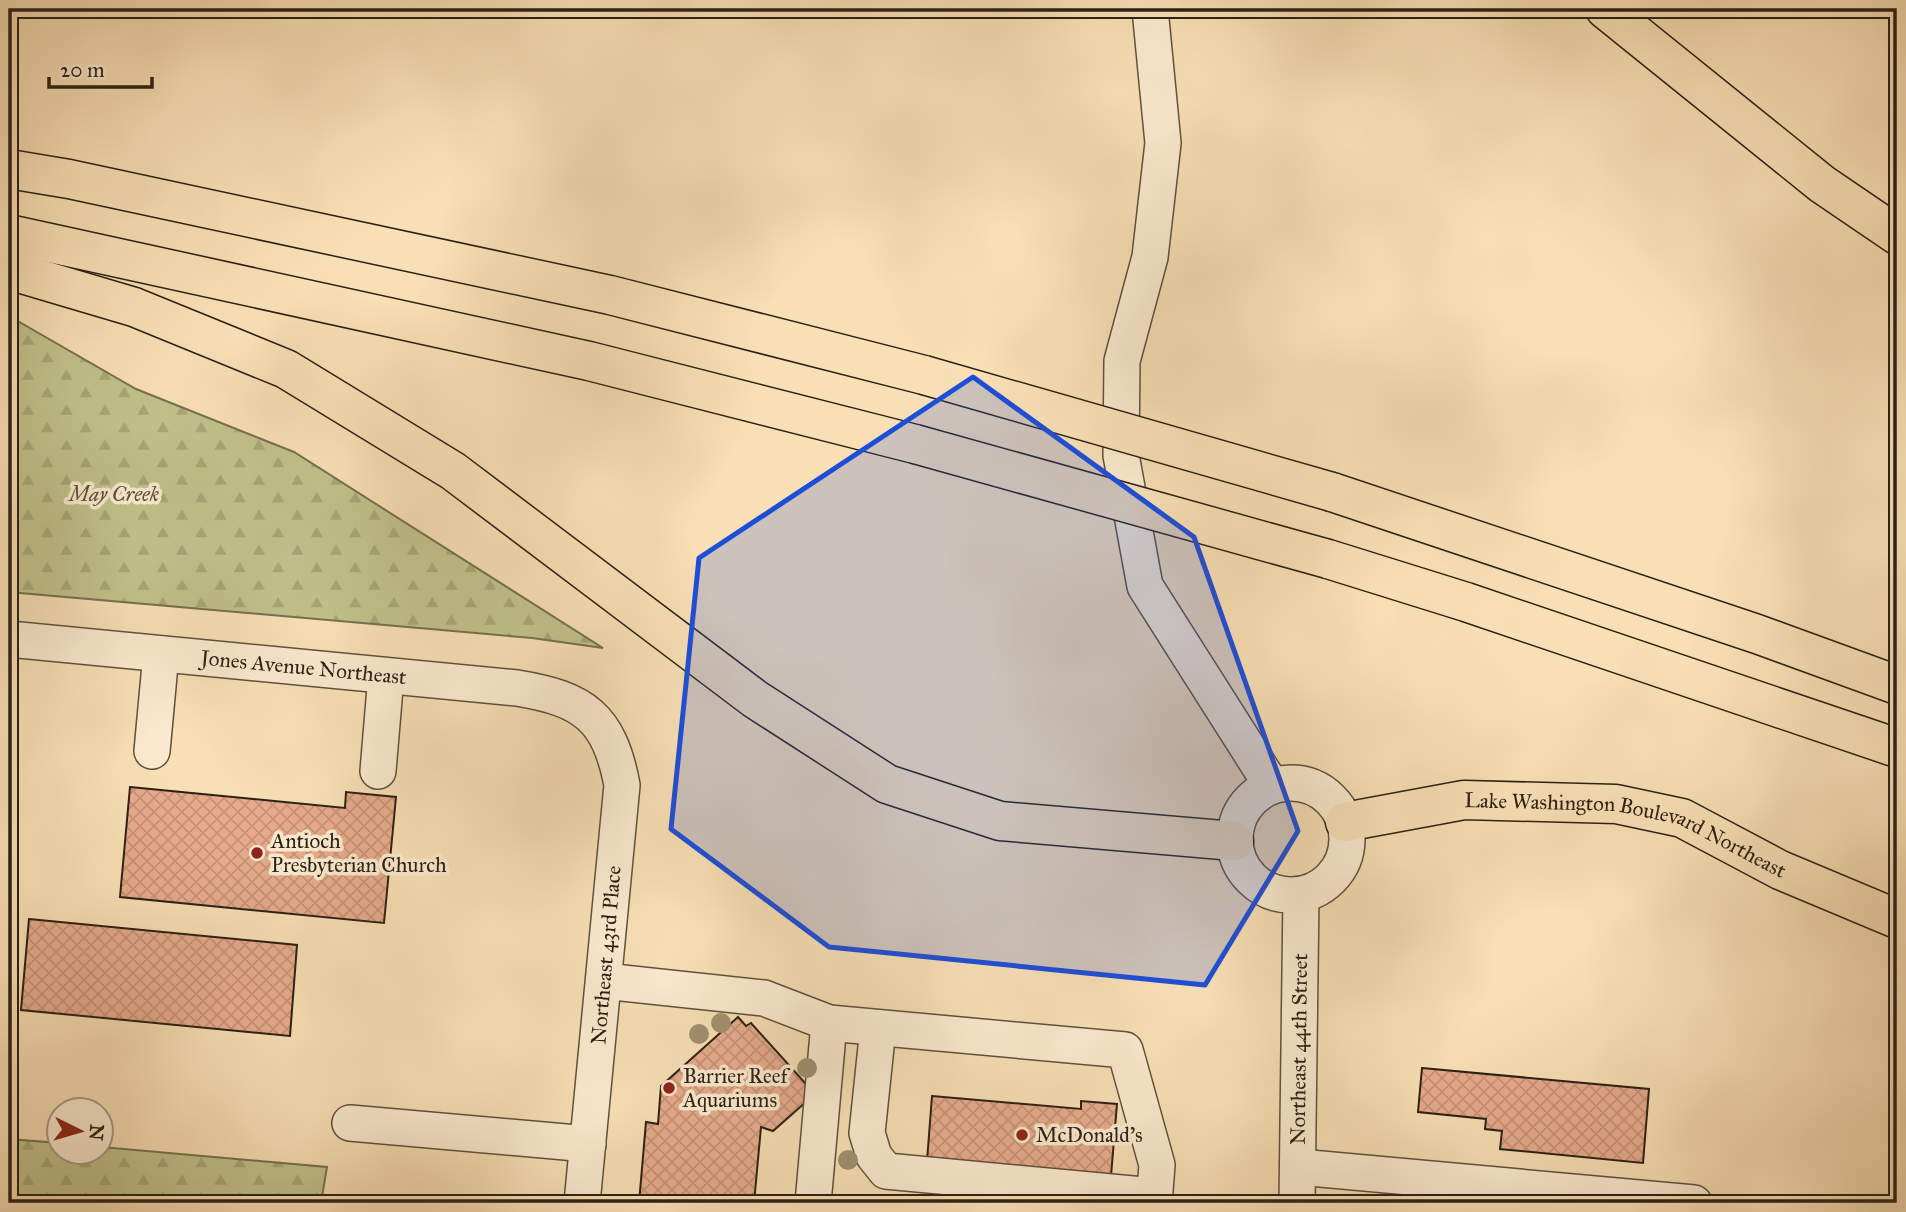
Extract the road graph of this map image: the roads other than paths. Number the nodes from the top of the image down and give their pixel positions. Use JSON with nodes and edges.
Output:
{"nodes":[{"id":1,"x":1150,"y":9,"type":"edge"},
{"id":2,"x":1605,"y":9,"type":"edge"},
{"id":3,"x":9,"y":169,"type":"edge"},
{"id":4,"x":9,"y":234,"type":"edge"},
{"id":5,"x":1897,"y":235,"type":"edge"},
{"id":6,"x":9,"y":270,"type":"edge"},
{"id":7,"x":9,"y":639,"type":"edge"},
{"id":8,"x":161,"y":654,"type":"junction"},
{"id":9,"x":386,"y":676,"type":"junction"},
{"id":10,"x":1897,"y":685,"type":"edge"},
{"id":11,"x":591,"y":716,"type":"joint"},
{"id":12,"x":1897,"y":748,"type":"edge"},
{"id":13,"x":152,"y":751,"type":"dead end"},
{"id":14,"x":378,"y":771,"type":"dead end"},
{"id":15,"x":1272,"y":786,"type":"junction"},
{"id":16,"x":1345,"y":822,"type":"junction"},
{"id":17,"x":1234,"y":841,"type":"junction"},
{"id":18,"x":1301,"y":895,"type":"junction"},
{"id":19,"x":1897,"y":919,"type":"edge"},
{"id":20,"x":604,"y":981,"type":"junction"},
{"id":21,"x":829,"y":1023,"type":"junction"},
{"id":22,"x":878,"y":1028,"type":"junction"},
{"id":23,"x":350,"y":1122,"type":"dead end"},
{"id":24,"x":588,"y":1144,"type":"junction"},
{"id":25,"x":1299,"y":1167,"type":"junction"},
{"id":26,"x":1154,"y":1200,"type":"edge"},
{"id":27,"x":582,"y":1203,"type":"edge"},
{"id":28,"x":813,"y":1203,"type":"edge"},
{"id":29,"x":1297,"y":1203,"type":"edge"},
{"id":30,"x":1694,"y":1203,"type":"edge"}],
"edges":[{"from":1,"to":15,"type":"street"},
{"from":2,"to":5,"type":"main road"},
{"from":3,"to":10,"type":"main road","bridge":true},
{"from":4,"to":12,"type":"main road","bridge":true},
{"from":6,"to":17,"type":"main road"},
{"from":7,"to":8,"type":"street","name":"Jones Avenue Northeast"},
{"from":8,"to":9,"type":"street","name":"Jones Avenue Northeast"},
{"from":8,"to":13,"type":"street"},
{"from":9,"to":11,"type":"street","name":"Jones Avenue Northeast"},
{"from":9,"to":14,"type":"street"},
{"from":11,"to":20,"type":"street","name":"Northeast 43rd Place"},
{"from":15,"to":16,"type":"street"},
{"from":15,"to":17,"type":"street"},
{"from":16,"to":18,"type":"street"},
{"from":16,"to":19,"type":"main road","name":"Lake Washington Boulevard Northeast"},
{"from":17,"to":18,"type":"street"},
{"from":18,"to":25,"type":"street","name":"Northeast 44th Street"},
{"from":20,"to":21,"type":"street"},
{"from":20,"to":24,"type":"street","name":"Northeast 43rd Place"},
{"from":21,"to":22,"type":"street"},
{"from":21,"to":28,"type":"street"},
{"from":22,"to":26,"type":"street"},
{"from":22,"to":26,"type":"street"},
{"from":23,"to":24,"type":"street"},
{"from":24,"to":27,"type":"street","name":"Northeast 43rd Place"},
{"from":25,"to":29,"type":"street","name":"Northeast 44th Street"},
{"from":25,"to":30,"type":"street"}]}
